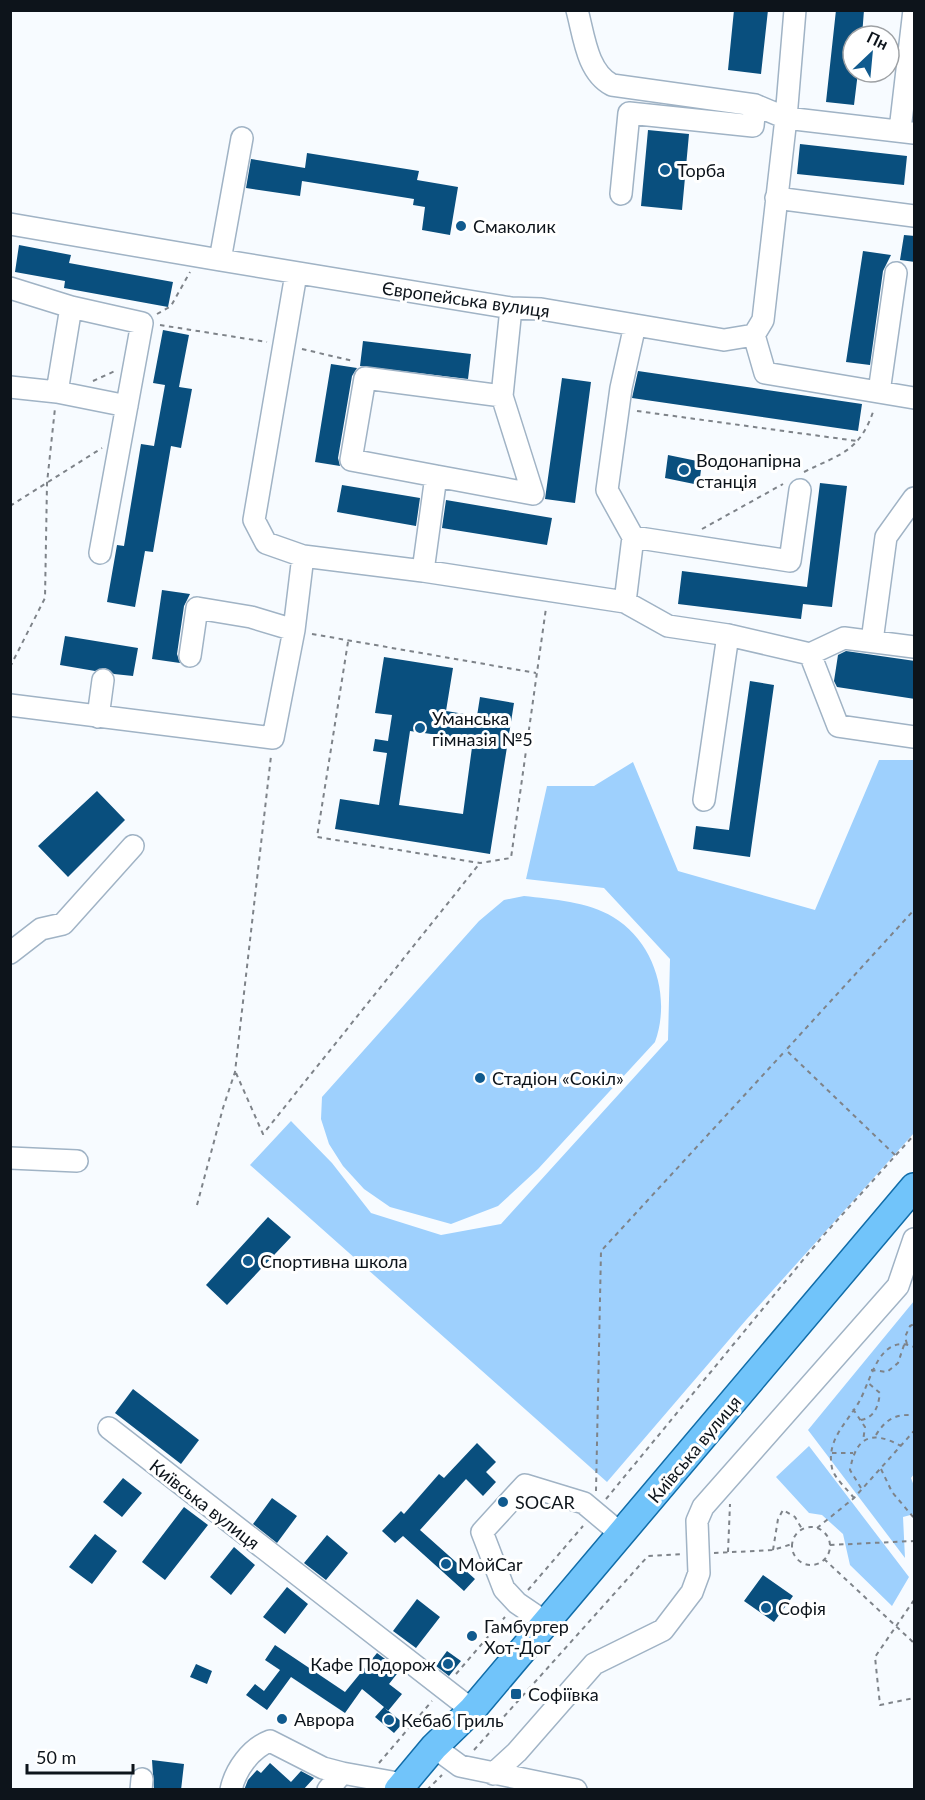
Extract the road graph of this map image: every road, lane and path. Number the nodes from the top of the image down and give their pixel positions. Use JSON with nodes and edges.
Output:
{"nodes":[{"id":1,"x":578,"y":10,"type":"edge"},
{"id":2,"x":795,"y":10,"type":"edge"},
{"id":3,"x":914,"y":10,"type":"edge"},
{"id":4,"x":755,"y":105,"type":"junction"},
{"id":5,"x":786,"y":118,"type":"junction"},
{"id":6,"x":907,"y":132,"type":"edge"},
{"id":7,"x":242,"y":138,"type":"dead end"},
{"id":8,"x":621,"y":194,"type":"dead end"},
{"id":9,"x":776,"y":198,"type":"junction"},
{"id":10,"x":915,"y":216,"type":"edge"},
{"id":11,"x":10,"y":224,"type":"edge"},
{"id":12,"x":199,"y":258,"type":"junction"},
{"id":13,"x":220,"y":260,"type":"junction"},
{"id":14,"x":896,"y":273,"type":"dead end"},
{"id":15,"x":296,"y":274,"type":"junction"},
{"id":16,"x":10,"y":288,"type":"edge"},
{"id":17,"x":71,"y":308,"type":"junction"},
{"id":18,"x":511,"y":308,"type":"junction"},
{"id":19,"x":142,"y":323,"type":"junction"},
{"id":20,"x":635,"y":325,"type":"junction"},
{"id":21,"x":754,"y":335,"type":"junction"},
{"id":22,"x":284,"y":345,"type":"junction"},
{"id":23,"x":135,"y":359,"type":"junction"},
{"id":24,"x":352,"y":361,"type":"dead end"},
{"id":25,"x":87,"y":383,"type":"dead end"},
{"id":26,"x":10,"y":387,"type":"edge"},
{"id":27,"x":57,"y":392,"type":"junction"},
{"id":28,"x":879,"y":392,"type":"junction"},
{"id":29,"x":502,"y":396,"type":"junction"},
{"id":30,"x":915,"y":398,"type":"edge"},
{"id":31,"x":127,"y":406,"type":"junction"},
{"id":32,"x":618,"y":408,"type":"junction"},
{"id":33,"x":122,"y":435,"type":"junction"},
{"id":34,"x":857,"y":441,"type":"junction"},
{"id":35,"x":436,"y":476,"type":"junction"},
{"id":36,"x":46,"y":483,"type":"junction"},
{"id":37,"x":794,"y":483,"type":"junction"},
{"id":38,"x":915,"y":498,"type":"edge"},
{"id":39,"x":10,"y":506,"type":"edge"},
{"id":40,"x":697,"y":532,"type":"dead end"},
{"id":41,"x":633,"y":537,"type":"junction"},
{"id":42,"x":100,"y":553,"type":"dead end"},
{"id":43,"x":303,"y":556,"type":"junction"},
{"id":44,"x":423,"y":571,"type":"junction"},
{"id":45,"x":548,"y":592,"type":"junction"},
{"id":46,"x":625,"y":602,"type":"junction"},
{"id":47,"x":294,"y":630,"type":"junction"},
{"id":48,"x":728,"y":635,"type":"junction"},
{"id":49,"x":872,"y":641,"type":"junction"},
{"id":50,"x":348,"y":642,"type":"junction"},
{"id":51,"x":915,"y":647,"type":"edge"},
{"id":52,"x":810,"y":654,"type":"junction"},
{"id":53,"x":190,"y":656,"type":"dead end"},
{"id":54,"x":10,"y":667,"type":"edge"},
{"id":55,"x":536,"y":673,"type":"junction"},
{"id":56,"x":103,"y":680,"type":"dead end"},
{"id":57,"x":10,"y":705,"type":"edge"},
{"id":58,"x":98,"y":717,"type":"junction"},
{"id":59,"x":915,"y":737,"type":"edge"},
{"id":60,"x":273,"y":738,"type":"junction"},
{"id":61,"x":704,"y":800,"type":"dead end"},
{"id":62,"x":133,"y":846,"type":"dead end"},
{"id":63,"x":480,"y":863,"type":"junction"},
{"id":64,"x":915,"y":910,"type":"edge"},
{"id":65,"x":10,"y":953,"type":"edge"},
{"id":66,"x":786,"y":1050,"type":"junction"},
{"id":67,"x":236,"y":1072,"type":"junction"},
{"id":68,"x":915,"y":1135,"type":"edge"},
{"id":69,"x":896,"y":1156,"type":"junction"},
{"id":70,"x":10,"y":1158,"type":"edge"},
{"id":71,"x":77,"y":1161,"type":"dead end"},
{"id":72,"x":915,"y":1187,"type":"edge"},
{"id":73,"x":197,"y":1205,"type":"dead end"},
{"id":74,"x":891,"y":1216,"type":"junction"},
{"id":75,"x":915,"y":1234,"type":"edge"},
{"id":76,"x":915,"y":1239,"type":"edge"},
{"id":77,"x":915,"y":1324,"type":"edge"},
{"id":78,"x":905,"y":1345,"type":"junction"},
{"id":79,"x":915,"y":1347,"type":"edge"},
{"id":80,"x":872,"y":1370,"type":"junction"},
{"id":81,"x":867,"y":1382,"type":"junction"},
{"id":82,"x":853,"y":1409,"type":"junction"},
{"id":83,"x":915,"y":1415,"type":"edge"},
{"id":84,"x":861,"y":1420,"type":"junction"},
{"id":85,"x":109,"y":1428,"type":"dead end"},
{"id":86,"x":915,"y":1431,"type":"edge"},
{"id":87,"x":875,"y":1436,"type":"junction"},
{"id":88,"x":863,"y":1441,"type":"junction"},
{"id":89,"x":901,"y":1446,"type":"junction"},
{"id":90,"x":832,"y":1453,"type":"junction"},
{"id":91,"x":853,"y":1453,"type":"junction"},
{"id":92,"x":881,"y":1469,"type":"junction"},
{"id":93,"x":862,"y":1489,"type":"junction"},
{"id":94,"x":854,"y":1498,"type":"junction"},
{"id":95,"x":596,"y":1512,"type":"junction"},
{"id":96,"x":915,"y":1518,"type":"edge"},
{"id":97,"x":817,"y":1528,"type":"junction"},
{"id":98,"x":802,"y":1529,"type":"junction"},
{"id":99,"x":621,"y":1534,"type":"junction"},
{"id":100,"x":915,"y":1541,"type":"edge"},
{"id":101,"x":792,"y":1544,"type":"junction"},
{"id":102,"x":830,"y":1545,"type":"junction"},
{"id":103,"x":773,"y":1550,"type":"junction"},
{"id":104,"x":698,"y":1553,"type":"junction"},
{"id":105,"x":824,"y":1559,"type":"junction"},
{"id":106,"x":915,"y":1600,"type":"edge"},
{"id":107,"x":518,"y":1603,"type":"junction"},
{"id":108,"x":545,"y":1622,"type":"junction"},
{"id":109,"x":896,"y":1625,"type":"junction"},
{"id":110,"x":915,"y":1643,"type":"edge"},
{"id":111,"x":444,"y":1688,"type":"junction"},
{"id":112,"x":915,"y":1698,"type":"edge"},
{"id":113,"x":472,"y":1710,"type":"junction"},
{"id":114,"x":434,"y":1747,"type":"junction"},
{"id":115,"x":460,"y":1766,"type":"junction"},
{"id":116,"x":342,"y":1773,"type":"junction"},
{"id":117,"x":493,"y":1774,"type":"junction"},
{"id":118,"x":370,"y":1777,"type":"junction"},
{"id":119,"x":407,"y":1788,"type":"edge"},
{"id":120,"x":231,"y":1790,"type":"edge"},
{"id":121,"x":328,"y":1790,"type":"edge"},
{"id":122,"x":576,"y":1790,"type":"edge"}],
"edges":[{"from":1,"to":4,"type":"street"},
{"from":2,"to":5,"type":"street"},
{"from":3,"to":6,"type":"street"},
{"from":4,"to":5,"type":"street"},
{"from":4,"to":8,"type":"street"},
{"from":5,"to":6,"type":"street"},
{"from":5,"to":9,"type":"street"},
{"from":7,"to":13,"type":"street"},
{"from":9,"to":10,"type":"street"},
{"from":9,"to":21,"type":"street"},
{"from":11,"to":12,"type":"street","name":"Європейська вулиця"},
{"from":12,"to":13,"type":"street","name":"Європейська вулиця"},
{"from":12,"to":19,"type":"path"},
{"from":13,"to":15,"type":"street","name":"Європейська вулиця"},
{"from":14,"to":28,"type":"street"},
{"from":15,"to":18,"type":"street","name":"Європейська вулиця"},
{"from":15,"to":22,"type":"street"},
{"from":16,"to":17,"type":"street"},
{"from":17,"to":19,"type":"street"},
{"from":17,"to":27,"type":"street"},
{"from":18,"to":20,"type":"street","name":"Європейська вулиця"},
{"from":18,"to":29,"type":"street"},
{"from":19,"to":22,"type":"path"},
{"from":19,"to":23,"type":"street"},
{"from":20,"to":21,"type":"street","name":"Європейська вулиця"},
{"from":20,"to":32,"type":"street"},
{"from":21,"to":28,"type":"street"},
{"from":22,"to":24,"type":"path"},
{"from":22,"to":43,"type":"street"},
{"from":23,"to":25,"type":"path"},
{"from":23,"to":31,"type":"street"},
{"from":26,"to":27,"type":"street"},
{"from":27,"to":31,"type":"street"},
{"from":27,"to":36,"type":"path"},
{"from":28,"to":30,"type":"street"},
{"from":28,"to":34,"type":"path"},
{"from":29,"to":35,"type":"street"},
{"from":29,"to":35,"type":"street"},
{"from":31,"to":33,"type":"street"},
{"from":32,"to":34,"type":"path"},
{"from":32,"to":41,"type":"street"},
{"from":33,"to":36,"type":"path"},
{"from":33,"to":42,"type":"street"},
{"from":34,"to":37,"type":"path"},
{"from":35,"to":44,"type":"street"},
{"from":36,"to":39,"type":"path"},
{"from":36,"to":54,"type":"path"},
{"from":37,"to":40,"type":"path"},
{"from":37,"to":41,"type":"street"},
{"from":38,"to":49,"type":"street"},
{"from":41,"to":46,"type":"street"},
{"from":43,"to":44,"type":"street"},
{"from":43,"to":47,"type":"street"},
{"from":44,"to":45,"type":"street"},
{"from":45,"to":46,"type":"street"},
{"from":45,"to":55,"type":"path"},
{"from":46,"to":48,"type":"street"},
{"from":47,"to":50,"type":"path"},
{"from":47,"to":53,"type":"street"},
{"from":47,"to":60,"type":"street"},
{"from":48,"to":52,"type":"street"},
{"from":48,"to":61,"type":"street"},
{"from":49,"to":51,"type":"street"},
{"from":49,"to":52,"type":"street"},
{"from":50,"to":55,"type":"path"},
{"from":50,"to":63,"type":"path"},
{"from":52,"to":59,"type":"street"},
{"from":55,"to":63,"type":"path"},
{"from":56,"to":58,"type":"street"},
{"from":57,"to":58,"type":"street"},
{"from":58,"to":60,"type":"street"},
{"from":60,"to":67,"type":"path"},
{"from":62,"to":65,"type":"street"},
{"from":63,"to":67,"type":"path"},
{"from":64,"to":66,"type":"path"},
{"from":66,"to":69,"type":"path"},
{"from":66,"to":95,"type":"path"},
{"from":67,"to":73,"type":"path"},
{"from":68,"to":69,"type":"path"},
{"from":69,"to":95,"type":"path"},
{"from":70,"to":71,"type":"street"},
{"from":72,"to":74,"type":"main road","name":"Київська вулиця"},
{"from":74,"to":75,"type":"street"},
{"from":74,"to":99,"type":"main road","name":"Київська вулиця"},
{"from":76,"to":104,"type":"street"},
{"from":77,"to":78,"type":"path"},
{"from":78,"to":79,"type":"path"},
{"from":78,"to":80,"type":"path"},
{"from":78,"to":80,"type":"path"},
{"from":80,"to":81,"type":"path"},
{"from":81,"to":82,"type":"path"},
{"from":81,"to":84,"type":"path"},
{"from":82,"to":84,"type":"path"},
{"from":82,"to":90,"type":"path"},
{"from":83,"to":87,"type":"path"},
{"from":84,"to":88,"type":"path"},
{"from":85,"to":111,"type":"street","name":"Київська вулиця"},
{"from":86,"to":89,"type":"path"},
{"from":87,"to":88,"type":"path"},
{"from":87,"to":89,"type":"path"},
{"from":88,"to":91,"type":"path"},
{"from":89,"to":92,"type":"path"},
{"from":90,"to":91,"type":"path"},
{"from":90,"to":94,"type":"path"},
{"from":91,"to":93,"type":"path"},
{"from":92,"to":93,"type":"path"},
{"from":92,"to":96,"type":"path"},
{"from":93,"to":94,"type":"path"},
{"from":94,"to":97,"type":"path"},
{"from":95,"to":99,"type":"street"},
{"from":95,"to":107,"type":"path"},
{"from":95,"to":107,"type":"street"},
{"from":97,"to":98,"type":"path"},
{"from":97,"to":102,"type":"path"},
{"from":98,"to":101,"type":"path"},
{"from":98,"to":103,"type":"path"},
{"from":99,"to":108,"type":"main road","name":"Київська вулиця"},
{"from":100,"to":102,"type":"path"},
{"from":101,"to":103,"type":"path"},
{"from":101,"to":105,"type":"path"},
{"from":102,"to":105,"type":"path"},
{"from":103,"to":104,"type":"path"},
{"from":104,"to":115,"type":"path"},
{"from":104,"to":117,"type":"street"},
{"from":105,"to":109,"type":"path"},
{"from":106,"to":109,"type":"path"},
{"from":107,"to":108,"type":"street"},
{"from":107,"to":111,"type":"path"},
{"from":108,"to":113,"type":"main road","name":"Київська вулиця"},
{"from":109,"to":110,"type":"path"},
{"from":109,"to":112,"type":"path"},
{"from":111,"to":113,"type":"street","name":"Київська вулиця"},
{"from":111,"to":118,"type":"path"},
{"from":113,"to":114,"type":"main road","name":"Київська вулиця"},
{"from":114,"to":115,"type":"street"},
{"from":114,"to":119,"type":"main road","name":"Київська вулиця"},
{"from":115,"to":117,"type":"street"},
{"from":115,"to":119,"type":"path"},
{"from":116,"to":118,"type":"street"},
{"from":116,"to":120,"type":"street"},
{"from":116,"to":121,"type":"street"},
{"from":117,"to":122,"type":"street"},
{"from":118,"to":119,"type":"street"}]}
